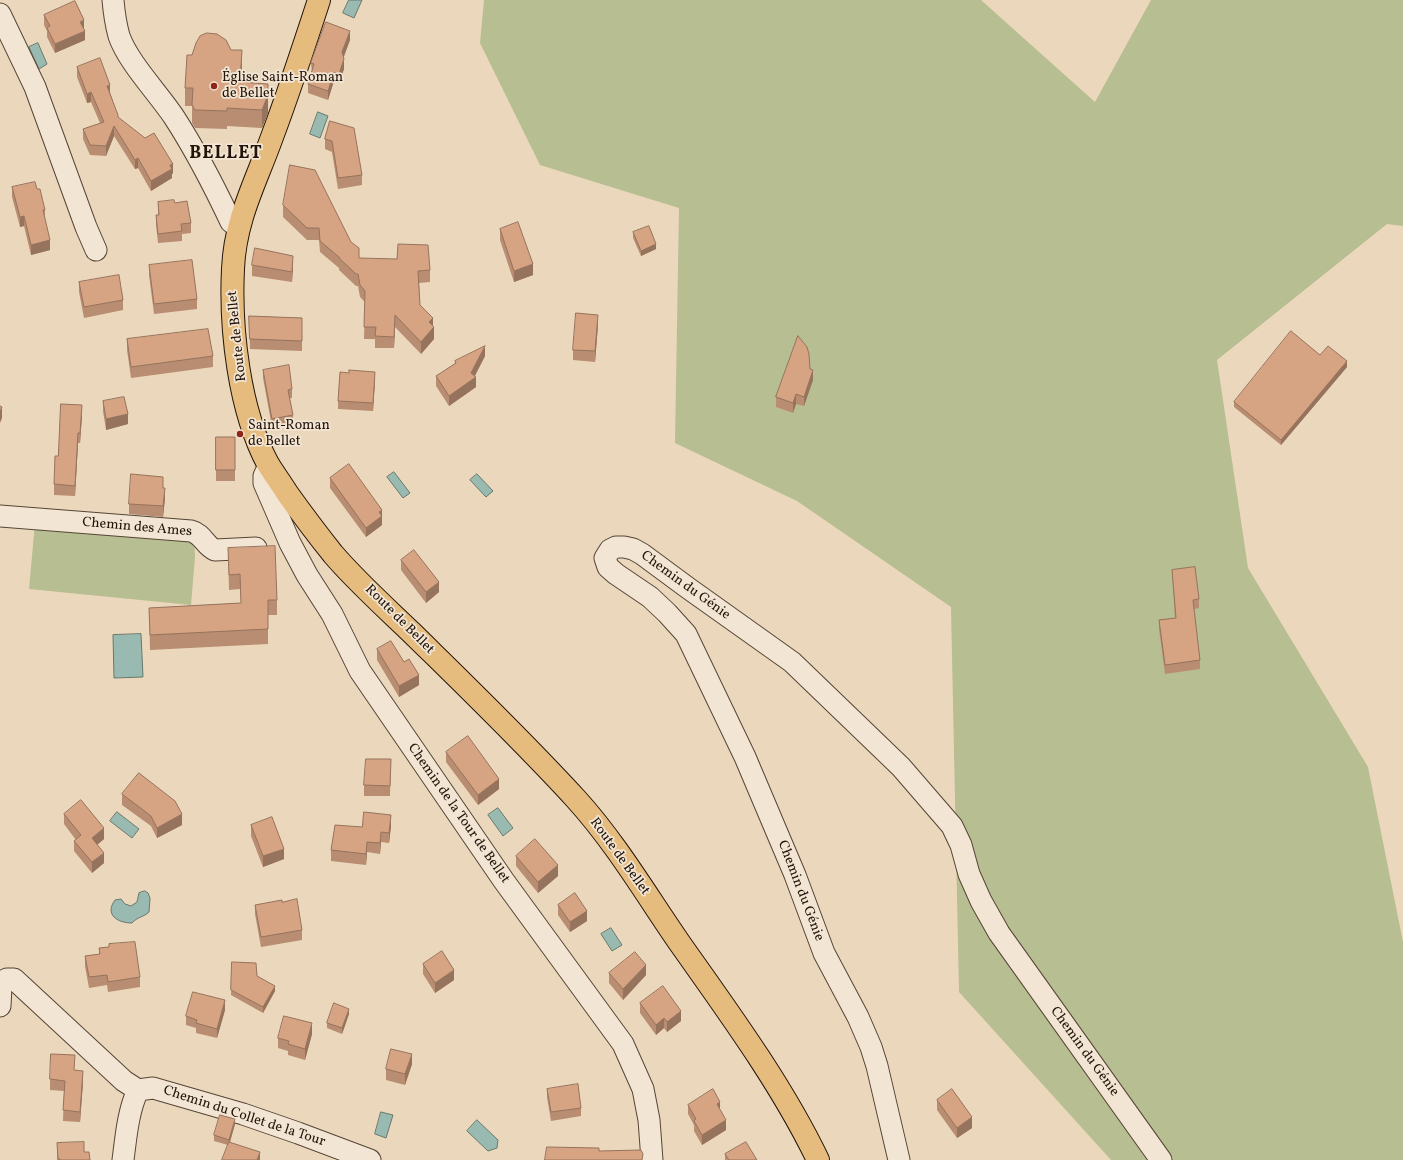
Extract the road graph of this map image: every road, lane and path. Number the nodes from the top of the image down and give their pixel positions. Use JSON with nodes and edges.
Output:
{"nodes":[{"id":1,"x":113,"y":0,"type":"edge"},
{"id":2,"x":319,"y":0,"type":"edge"},
{"id":3,"x":0,"y":14,"type":"edge"},
{"id":4,"x":238,"y":227,"type":"junction"},
{"id":5,"x":96,"y":250,"type":"dead end"},
{"id":6,"x":269,"y":466,"type":"junction"},
{"id":7,"x":0,"y":516,"type":"edge"},
{"id":8,"x":290,"y":543,"type":"junction"},
{"id":9,"x":0,"y":1006,"type":"edge"},
{"id":10,"x":138,"y":1090,"type":"junction"},
{"id":11,"x":123,"y":1160,"type":"edge"},
{"id":12,"x":370,"y":1160,"type":"edge"},
{"id":13,"x":652,"y":1160,"type":"edge"},
{"id":14,"x":818,"y":1160,"type":"edge"},
{"id":15,"x":899,"y":1160,"type":"edge"},
{"id":16,"x":1161,"y":1160,"type":"edge"}],
"edges":[{"from":1,"to":4,"type":"street"},
{"from":2,"to":4,"type":"main road","name":"Route de Bellet"},
{"from":3,"to":5,"type":"street"},
{"from":4,"to":6,"type":"main road","name":"Route de Bellet"},
{"from":6,"to":8,"type":"street","name":"Chemin de la Tour de Bellet"},
{"from":6,"to":14,"type":"main road","name":"Route de Bellet"},
{"from":7,"to":8,"type":"street","name":"Chemin des Ames"},
{"from":8,"to":13,"type":"street","name":"Chemin de la Tour de Bellet"},
{"from":9,"to":10,"type":"street"},
{"from":10,"to":11,"type":"street"},
{"from":10,"to":12,"type":"street","name":"Chemin du Collet de la Tour"},
{"from":15,"to":16,"type":"street","name":"Chemin du Génie"}]}
